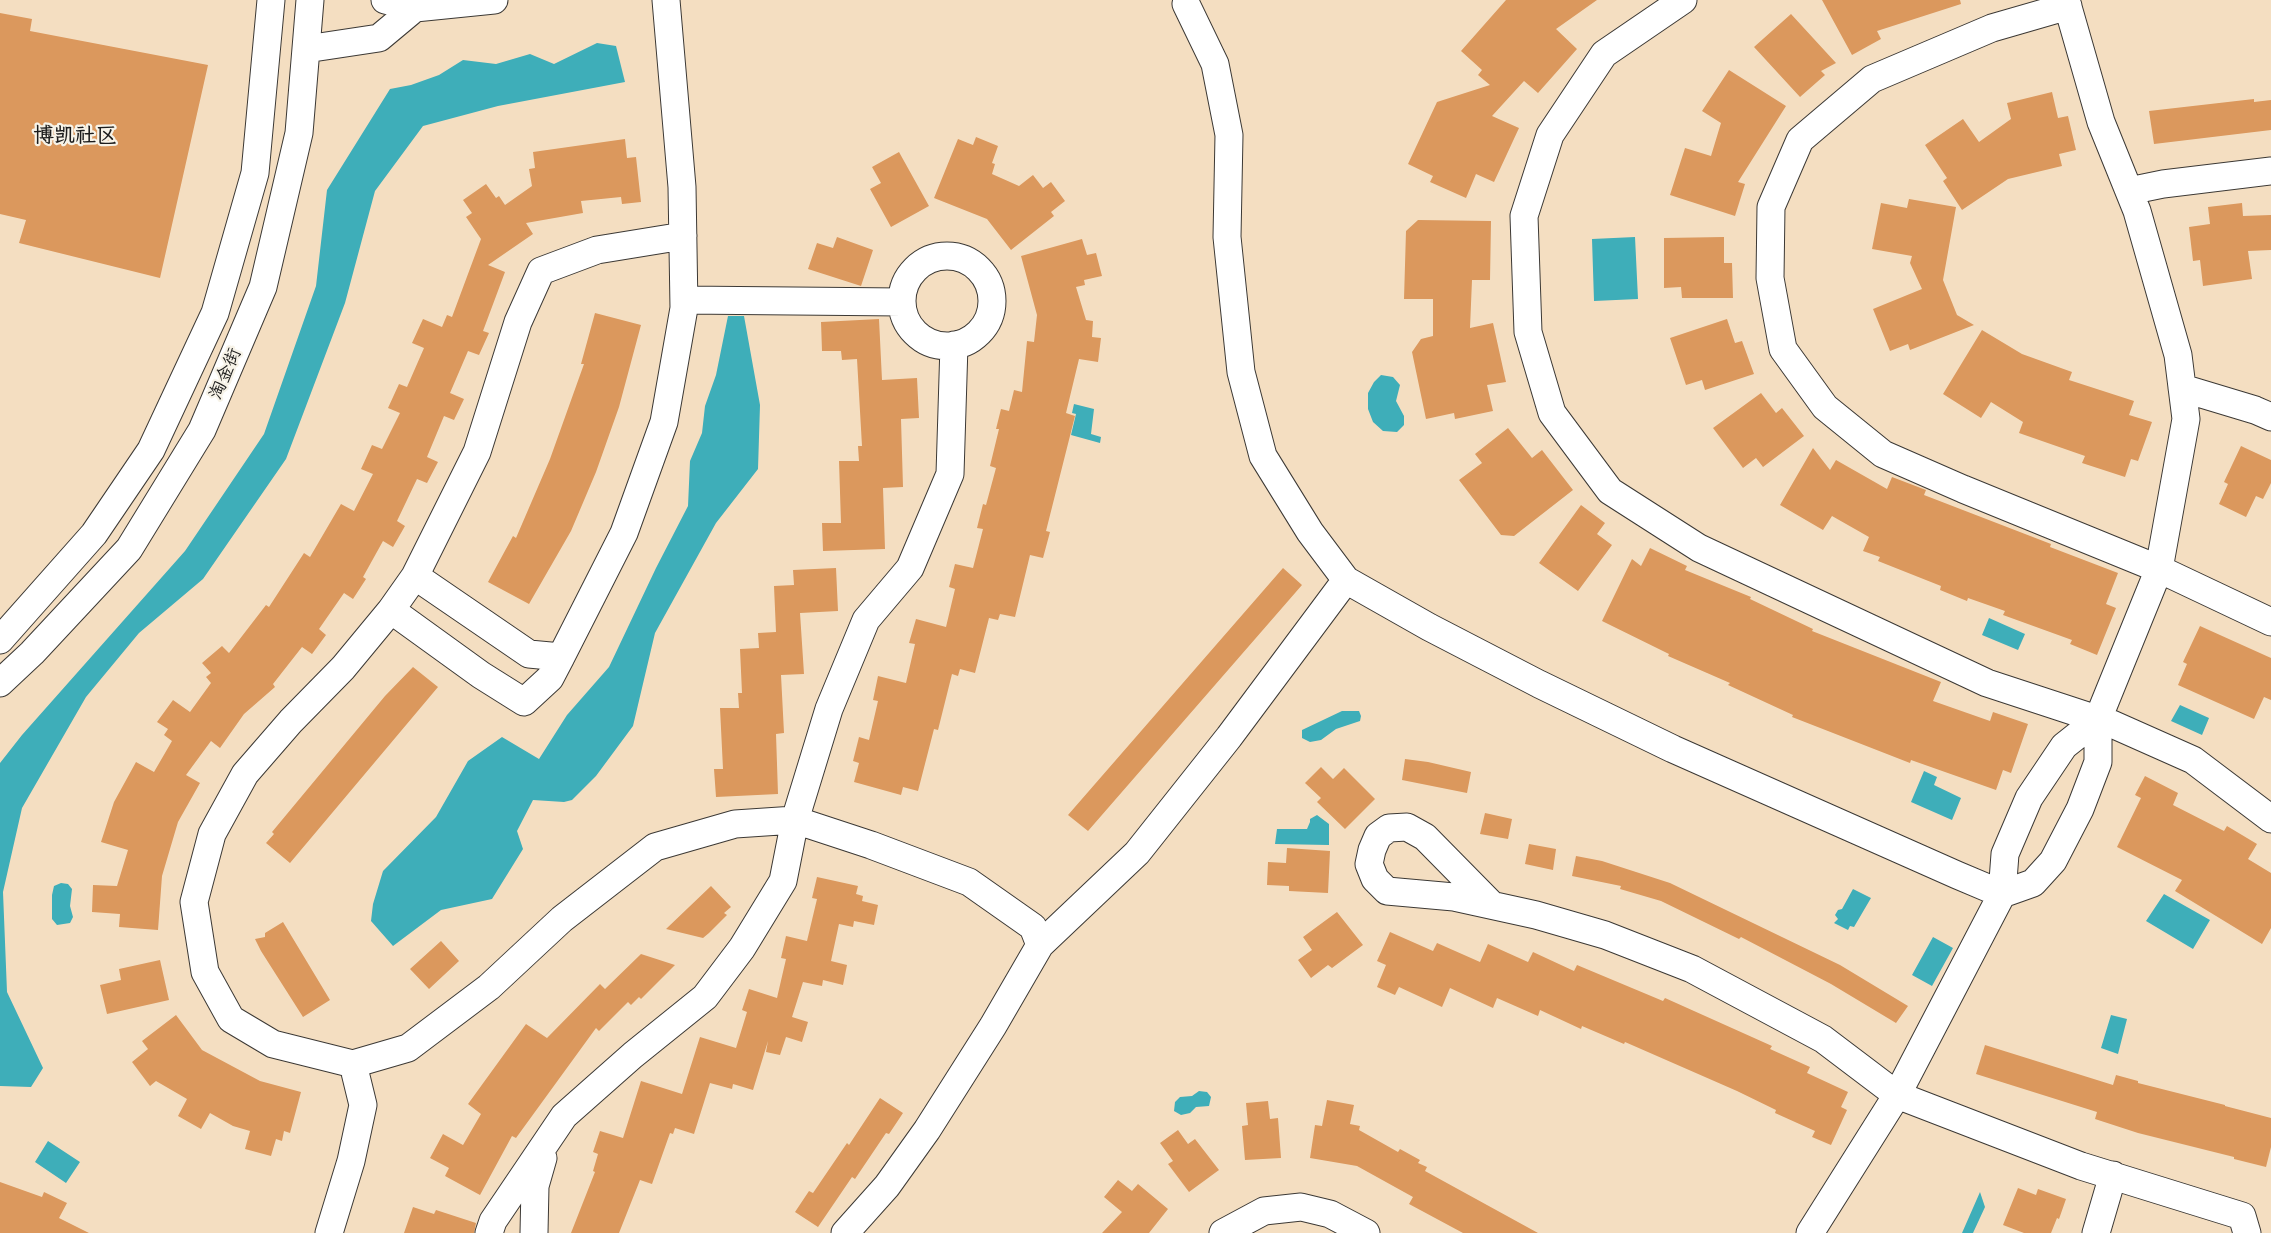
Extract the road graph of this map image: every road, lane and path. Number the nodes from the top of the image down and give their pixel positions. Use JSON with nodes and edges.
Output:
{"nodes":[{"id":1,"x":385,"y":0,"type":"edge"},
{"id":2,"x":494,"y":0,"type":"edge"},
{"id":3,"x":666,"y":0,"type":"edge"},
{"id":4,"x":1683,"y":0,"type":"edge"},
{"id":5,"x":1187,"y":1,"type":"edge"},
{"id":6,"x":2067,"y":3,"type":"edge"},
{"id":7,"x":271,"y":5,"type":"edge"},
{"id":8,"x":309,"y":7,"type":"edge"},
{"id":9,"x":415,"y":8,"type":"junction"},
{"id":10,"x":306,"y":49,"type":"junction"},
{"id":11,"x":2271,"y":171,"type":"edge"},
{"id":12,"x":2129,"y":191,"type":"junction"},
{"id":13,"x":683,"y":236,"type":"junction"},
{"id":14,"x":684,"y":300,"type":"junction"},
{"id":15,"x":902,"y":302,"type":"junction"},
{"id":16,"x":954,"y":345,"type":"junction"},
{"id":17,"x":2182,"y":388,"type":"junction"},
{"id":18,"x":2271,"y":417,"type":"edge"},
{"id":19,"x":2159,"y":569,"type":"junction"},
{"id":20,"x":415,"y":576,"type":"junction"},
{"id":21,"x":1346,"y":580,"type":"junction"},
{"id":22,"x":391,"y":610,"type":"junction"},
{"id":23,"x":2271,"y":622,"type":"edge"},
{"id":24,"x":0,"y":640,"type":"edge"},
{"id":25,"x":561,"y":657,"type":"junction"},
{"id":26,"x":0,"y":683,"type":"edge"},
{"id":27,"x":2098,"y":719,"type":"junction"},
{"id":28,"x":2271,"y":819,"type":"edge"},
{"id":29,"x":795,"y":820,"type":"junction"},
{"id":30,"x":2002,"y":894,"type":"junction"},
{"id":31,"x":1492,"y":905,"type":"dead end"},
{"id":32,"x":1040,"y":945,"type":"junction"},
{"id":33,"x":353,"y":1064,"type":"junction"},
{"id":34,"x":1897,"y":1095,"type":"junction"},
{"id":35,"x":550,"y":1137,"type":"junction"},
{"id":36,"x":2113,"y":1175,"type":"junction"},
{"id":37,"x":329,"y":1233,"type":"edge"},
{"id":38,"x":489,"y":1233,"type":"edge"},
{"id":39,"x":534,"y":1233,"type":"edge"},
{"id":40,"x":845,"y":1233,"type":"edge"},
{"id":41,"x":1223,"y":1233,"type":"edge"},
{"id":42,"x":1366,"y":1233,"type":"edge"},
{"id":43,"x":1810,"y":1233,"type":"edge"},
{"id":44,"x":2097,"y":1233,"type":"edge"},
{"id":45,"x":2247,"y":1233,"type":"edge"}],
"edges":[{"from":1,"to":9,"type":"street"},
{"from":2,"to":9,"type":"street"},
{"from":3,"to":13,"type":"street"},
{"from":4,"to":27,"type":"street"},
{"from":5,"to":21,"type":"street"},
{"from":6,"to":12,"type":"street"},
{"from":6,"to":19,"type":"street"},
{"from":7,"to":8,"type":"street"},
{"from":7,"to":24,"type":"street","name":"淘金街"},
{"from":8,"to":10,"type":"street","name":"淘金街"},
{"from":9,"to":10,"type":"street"},
{"from":10,"to":26,"type":"street","name":"淘金街"},
{"from":11,"to":12,"type":"street"},
{"from":12,"to":17,"type":"street"},
{"from":13,"to":14,"type":"street"},
{"from":13,"to":20,"type":"street"},
{"from":14,"to":15,"type":"street"},
{"from":14,"to":25,"type":"street"},
{"from":15,"to":16,"type":"street"},
{"from":15,"to":16,"type":"street"},
{"from":16,"to":29,"type":"street"},
{"from":17,"to":18,"type":"street"},
{"from":17,"to":19,"type":"street"},
{"from":19,"to":23,"type":"street"},
{"from":19,"to":27,"type":"street"},
{"from":20,"to":22,"type":"street"},
{"from":20,"to":25,"type":"street"},
{"from":21,"to":30,"type":"street"},
{"from":21,"to":32,"type":"street"},
{"from":22,"to":25,"type":"street"},
{"from":22,"to":33,"type":"street"},
{"from":27,"to":28,"type":"street"},
{"from":27,"to":30,"type":"street"},
{"from":27,"to":30,"type":"street"},
{"from":29,"to":32,"type":"street"},
{"from":29,"to":33,"type":"street"},
{"from":29,"to":35,"type":"street"},
{"from":30,"to":34,"type":"street"},
{"from":31,"to":34,"type":"street"},
{"from":32,"to":40,"type":"street"},
{"from":33,"to":37,"type":"street"},
{"from":34,"to":36,"type":"street"},
{"from":34,"to":43,"type":"street"},
{"from":35,"to":38,"type":"street"},
{"from":35,"to":39,"type":"street"},
{"from":36,"to":44,"type":"street"},
{"from":36,"to":45,"type":"street"},
{"from":41,"to":42,"type":"street"}]}
